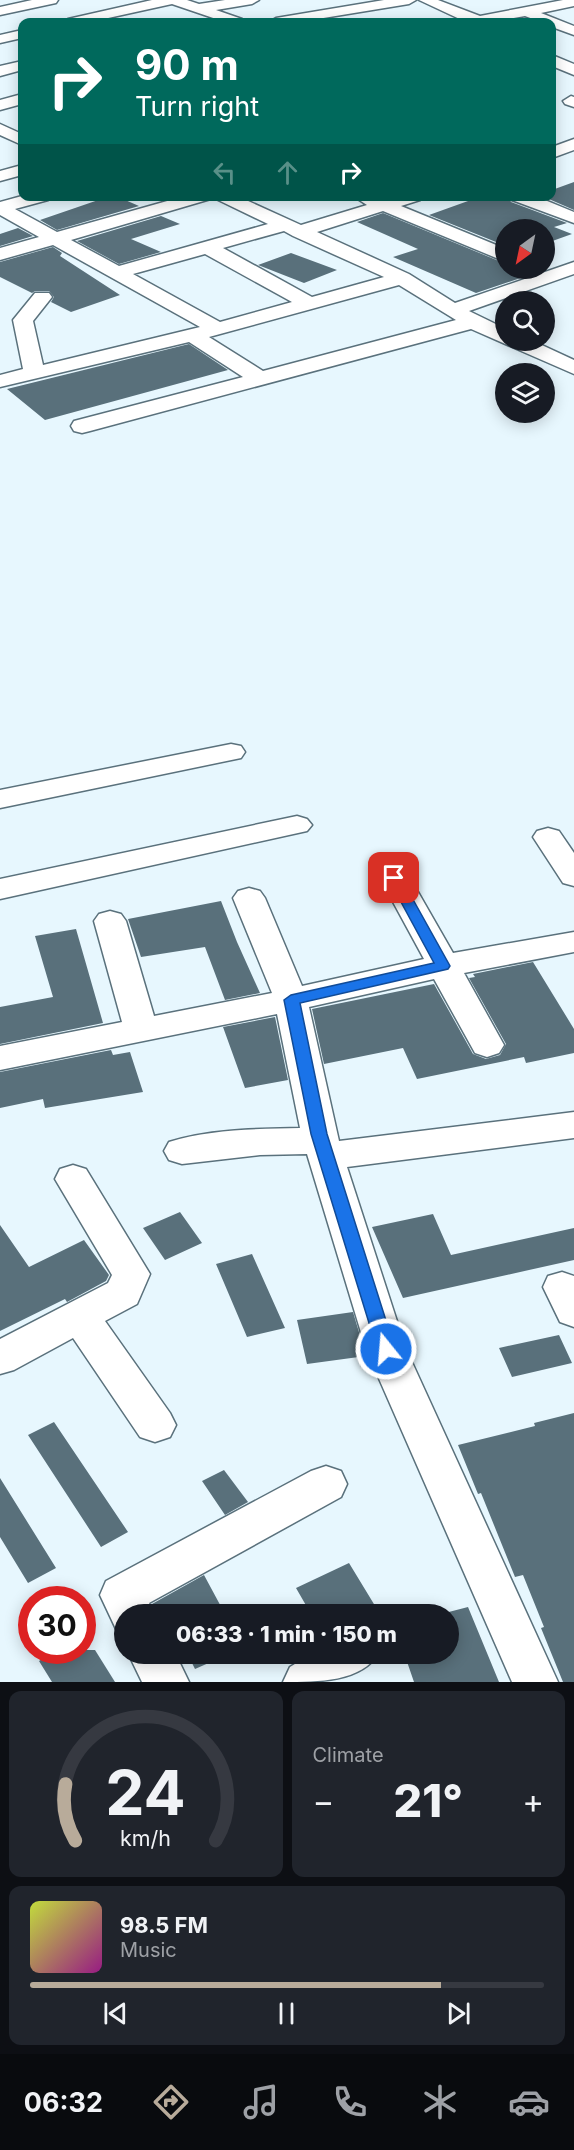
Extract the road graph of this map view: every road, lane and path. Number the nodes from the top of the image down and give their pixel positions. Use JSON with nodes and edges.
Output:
{"nodes":[{"id":1,"x":51,"y":0,"type":"edge"},
{"id":2,"x":170,"y":0,"type":"edge"},
{"id":3,"x":174,"y":0,"type":"edge"},
{"id":4,"x":252,"y":0,"type":"edge"},
{"id":5,"x":409,"y":0,"type":"edge"},
{"id":6,"x":426,"y":0,"type":"edge"},
{"id":7,"x":574,"y":2,"type":"edge"},
{"id":8,"x":198,"y":8,"type":"junction"},
{"id":9,"x":0,"y":11,"type":"edge"},
{"id":10,"x":525,"y":11,"type":"junction"},
{"id":11,"x":91,"y":18,"type":"edge"},
{"id":12,"x":226,"y":18,"type":"edge"},
{"id":13,"x":300,"y":18,"type":"edge"},
{"id":14,"x":469,"y":18,"type":"edge"},
{"id":15,"x":495,"y":18,"type":"edge"},
{"id":16,"x":542,"y":18,"type":"edge"},
{"id":17,"x":0,"y":22,"type":"edge"},
{"id":18,"x":556,"y":24,"type":"edge"},
{"id":19,"x":18,"y":31,"type":"edge"},
{"id":20,"x":574,"y":31,"type":"edge"},
{"id":21,"x":18,"y":34,"type":"edge"},
{"id":22,"x":0,"y":39,"type":"edge"},
{"id":23,"x":556,"y":62,"type":"edge"},
{"id":24,"x":18,"y":67,"type":"edge"},
{"id":25,"x":574,"y":70,"type":"edge"},
{"id":26,"x":0,"y":71,"type":"edge"},
{"id":27,"x":18,"y":100,"type":"edge"},
{"id":28,"x":0,"y":105,"type":"edge"},
{"id":29,"x":0,"y":129,"type":"edge"},
{"id":30,"x":18,"y":138,"type":"edge"},
{"id":31,"x":18,"y":142,"type":"edge"},
{"id":32,"x":0,"y":149,"type":"edge"},
{"id":33,"x":18,"y":171,"type":"edge"},
{"id":34,"x":0,"y":176,"type":"edge"},
{"id":35,"x":24,"y":201,"type":"edge"},
{"id":36,"x":188,"y":201,"type":"edge"},
{"id":37,"x":232,"y":201,"type":"edge"},
{"id":38,"x":371,"y":201,"type":"edge"},
{"id":39,"x":398,"y":201,"type":"edge"},
{"id":40,"x":531,"y":201,"type":"edge"},
{"id":41,"x":382,"y":206,"type":"junction"},
{"id":42,"x":0,"y":208,"type":"edge"},
{"id":43,"x":574,"y":218,"type":"edge"},
{"id":44,"x":292,"y":229,"type":"junction"},
{"id":45,"x":55,"y":239,"type":"junction"},
{"id":46,"x":207,"y":247,"type":"junction"},
{"id":47,"x":495,"y":252,"type":"edge"},
{"id":48,"x":0,"y":254,"type":"edge"},
{"id":49,"x":574,"y":268,"type":"edge"},
{"id":50,"x":555,"y":271,"type":"edge"},
{"id":51,"x":117,"y":273,"type":"junction"},
{"id":52,"x":555,"y":276,"type":"edge"},
{"id":53,"x":402,"y":278,"type":"junction"},
{"id":54,"x":528,"y":279,"type":"edge"},
{"id":55,"x":574,"y":284,"type":"edge"},
{"id":56,"x":42,"y":297,"type":"dead end"},
{"id":57,"x":310,"y":304,"type":"junction"},
{"id":58,"x":453,"y":310,"type":"junction"},
{"id":59,"x":473,"y":322,"type":"junction"},
{"id":60,"x":218,"y":329,"type":"junction"},
{"id":61,"x":495,"y":332,"type":"edge"},
{"id":62,"x":192,"y":335,"type":"junction"},
{"id":63,"x":537,"y":351,"type":"edge"},
{"id":64,"x":574,"y":368,"type":"edge"},
{"id":65,"x":34,"y":373,"type":"junction"},
{"id":66,"x":261,"y":379,"type":"junction"},
{"id":67,"x":0,"y":381,"type":"edge"},
{"id":68,"x":82,"y":426,"type":"dead end"},
{"id":69,"x":231,"y":752,"type":"dead end"},
{"id":70,"x":0,"y":799,"type":"edge"},
{"id":71,"x":297,"y":825,"type":"dead end"},
{"id":72,"x":548,"y":837,"type":"dead end"},
{"id":73,"x":574,"y":876,"type":"edge"},
{"id":74,"x":394,"y":878,"type":"dead end"},
{"id":75,"x":0,"y":890,"type":"edge"},
{"id":76,"x":249,"y":898,"type":"dead end"},
{"id":77,"x":110,"y":921,"type":"dead end"},
{"id":78,"x":574,"y":942,"type":"edge"},
{"id":79,"x":443,"y":966,"type":"junction"},
{"id":80,"x":291,"y":1000,"type":"junction"},
{"id":81,"x":141,"y":1030,"type":"junction"},
{"id":82,"x":487,"y":1045,"type":"dead end"},
{"id":83,"x":0,"y":1058,"type":"edge"},
{"id":84,"x":574,"y":1125,"type":"edge"},
{"id":85,"x":324,"y":1148,"type":"junction"},
{"id":86,"x":182,"y":1151,"type":"dead end"},
{"id":87,"x":74,"y":1179,"type":"dead end"},
{"id":88,"x":80,"y":1316,"type":"junction"},
{"id":89,"x":0,"y":1358,"type":"edge"},
{"id":90,"x":155,"y":1425,"type":"dead end"},
{"id":91,"x":326,"y":1484,"type":"dead end"},
{"id":92,"x":127,"y":1604,"type":"edge"},
{"id":93,"x":157,"y":1664,"type":"edge"},
{"id":94,"x":337,"y":1664,"type":"edge"},
{"id":95,"x":166,"y":1682,"type":"edge"},
{"id":96,"x":306,"y":1682,"type":"edge"},
{"id":97,"x":535,"y":1682,"type":"edge"}],
"edges":[{"from":1,"to":9,"type":"street"},
{"from":2,"to":11,"type":"street"},
{"from":3,"to":8,"type":"street"},
{"from":4,"to":8,"type":"street"},
{"from":5,"to":13,"type":"street"},
{"from":6,"to":14,"type":"street"},
{"from":7,"to":10,"type":"street"},
{"from":8,"to":12,"type":"street"},
{"from":10,"to":15,"type":"street"},
{"from":10,"to":16,"type":"street"},
{"from":17,"to":19,"type":"street"},
{"from":18,"to":20,"type":"street"},
{"from":21,"to":22,"type":"street"},
{"from":23,"to":25,"type":"street"},
{"from":24,"to":26,"type":"street"},
{"from":27,"to":28,"type":"street"},
{"from":29,"to":30,"type":"street"},
{"from":31,"to":32,"type":"street"},
{"from":33,"to":34,"type":"street"},
{"from":35,"to":42,"type":"street"},
{"from":36,"to":45,"type":"street"},
{"from":37,"to":44,"type":"street"},
{"from":38,"to":41,"type":"street"},
{"from":39,"to":41,"type":"street"},
{"from":40,"to":43,"type":"street"},
{"from":41,"to":44,"type":"street"},
{"from":41,"to":47,"type":"street"},
{"from":42,"to":45,"type":"street"},
{"from":44,"to":46,"type":"street"},
{"from":44,"to":53,"type":"street"},
{"from":45,"to":48,"type":"street"},
{"from":45,"to":51,"type":"street"},
{"from":46,"to":51,"type":"street"},
{"from":46,"to":57,"type":"street"},
{"from":49,"to":50,"type":"street"},
{"from":51,"to":60,"type":"street"},
{"from":52,"to":55,"type":"street"},
{"from":53,"to":57,"type":"street"},
{"from":53,"to":58,"type":"street"},
{"from":54,"to":58,"type":"street"},
{"from":56,"to":65,"type":"street"},
{"from":57,"to":60,"type":"street"},
{"from":58,"to":59,"type":"street"},
{"from":59,"to":61,"type":"street"},
{"from":59,"to":66,"type":"street"},
{"from":60,"to":62,"type":"street"},
{"from":62,"to":65,"type":"street"},
{"from":62,"to":66,"type":"street"},
{"from":63,"to":64,"type":"street"},
{"from":65,"to":67,"type":"street"},
{"from":66,"to":68,"type":"street"},
{"from":69,"to":70,"type":"street"},
{"from":71,"to":75,"type":"street"},
{"from":72,"to":73,"type":"street"},
{"from":74,"to":79,"type":"street"},
{"from":76,"to":80,"type":"street"},
{"from":77,"to":81,"type":"street"},
{"from":78,"to":79,"type":"street"},
{"from":79,"to":80,"type":"street"},
{"from":79,"to":82,"type":"street"},
{"from":80,"to":81,"type":"street"},
{"from":80,"to":85,"type":"street"},
{"from":81,"to":83,"type":"street"},
{"from":84,"to":85,"type":"street"},
{"from":85,"to":86,"type":"street"},
{"from":85,"to":97,"type":"street"},
{"from":87,"to":88,"type":"street"},
{"from":88,"to":89,"type":"street"},
{"from":88,"to":90,"type":"street"},
{"from":91,"to":92,"type":"street"},
{"from":93,"to":95,"type":"street"},
{"from":94,"to":96,"type":"street"}]}
